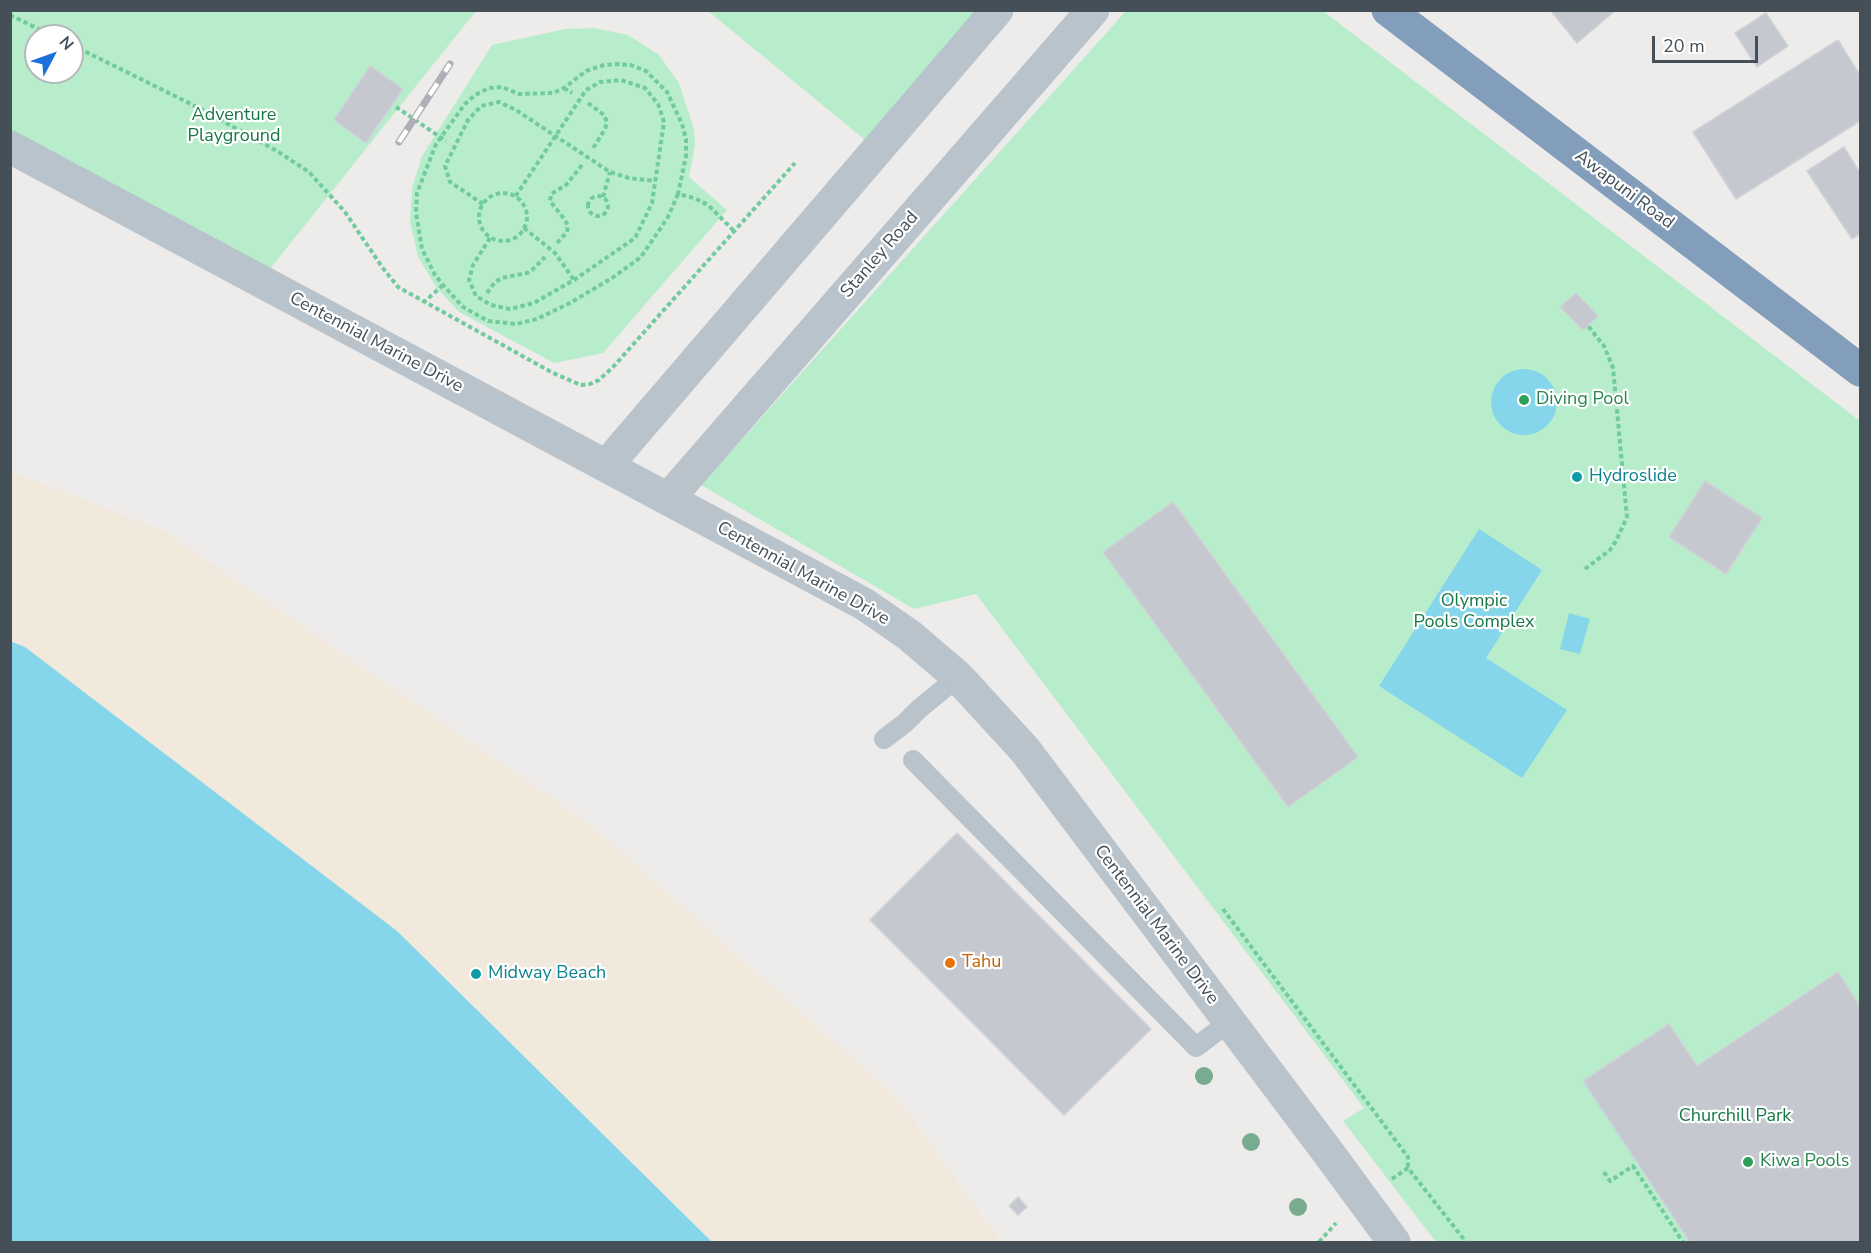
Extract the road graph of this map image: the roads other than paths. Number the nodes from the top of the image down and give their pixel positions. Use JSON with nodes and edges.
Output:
{"nodes":[{"id":1,"x":997,"y":10,"type":"edge"},
{"id":2,"x":1093,"y":10,"type":"edge"},
{"id":3,"x":1388,"y":10,"type":"edge"},
{"id":4,"x":10,"y":147,"type":"edge"},
{"id":5,"x":1860,"y":370,"type":"edge"},
{"id":6,"x":607,"y":465,"type":"junction"},
{"id":7,"x":668,"y":499,"type":"junction"},
{"id":8,"x":958,"y":676,"type":"junction"},
{"id":9,"x":884,"y":739,"type":"dead end"},
{"id":10,"x":913,"y":760,"type":"dead end"},
{"id":11,"x":1229,"y":1022,"type":"junction"},
{"id":12,"x":1394,"y":1242,"type":"edge"}],
"edges":[{"from":1,"to":6,"type":"street"},
{"from":2,"to":7,"type":"street","name":"Stanley Road"},
{"from":3,"to":5,"type":"highway","name":"Awapuni Road"},
{"from":4,"to":6,"type":"street","name":"Centennial Marine Drive"},
{"from":6,"to":7,"type":"street","name":"Centennial Marine Drive"},
{"from":7,"to":8,"type":"street","name":"Centennial Marine Drive"},
{"from":8,"to":9,"type":"lane"},
{"from":8,"to":11,"type":"street","name":"Centennial Marine Drive"},
{"from":10,"to":11,"type":"lane"},
{"from":11,"to":12,"type":"street","name":"Centennial Marine Drive"}]}
